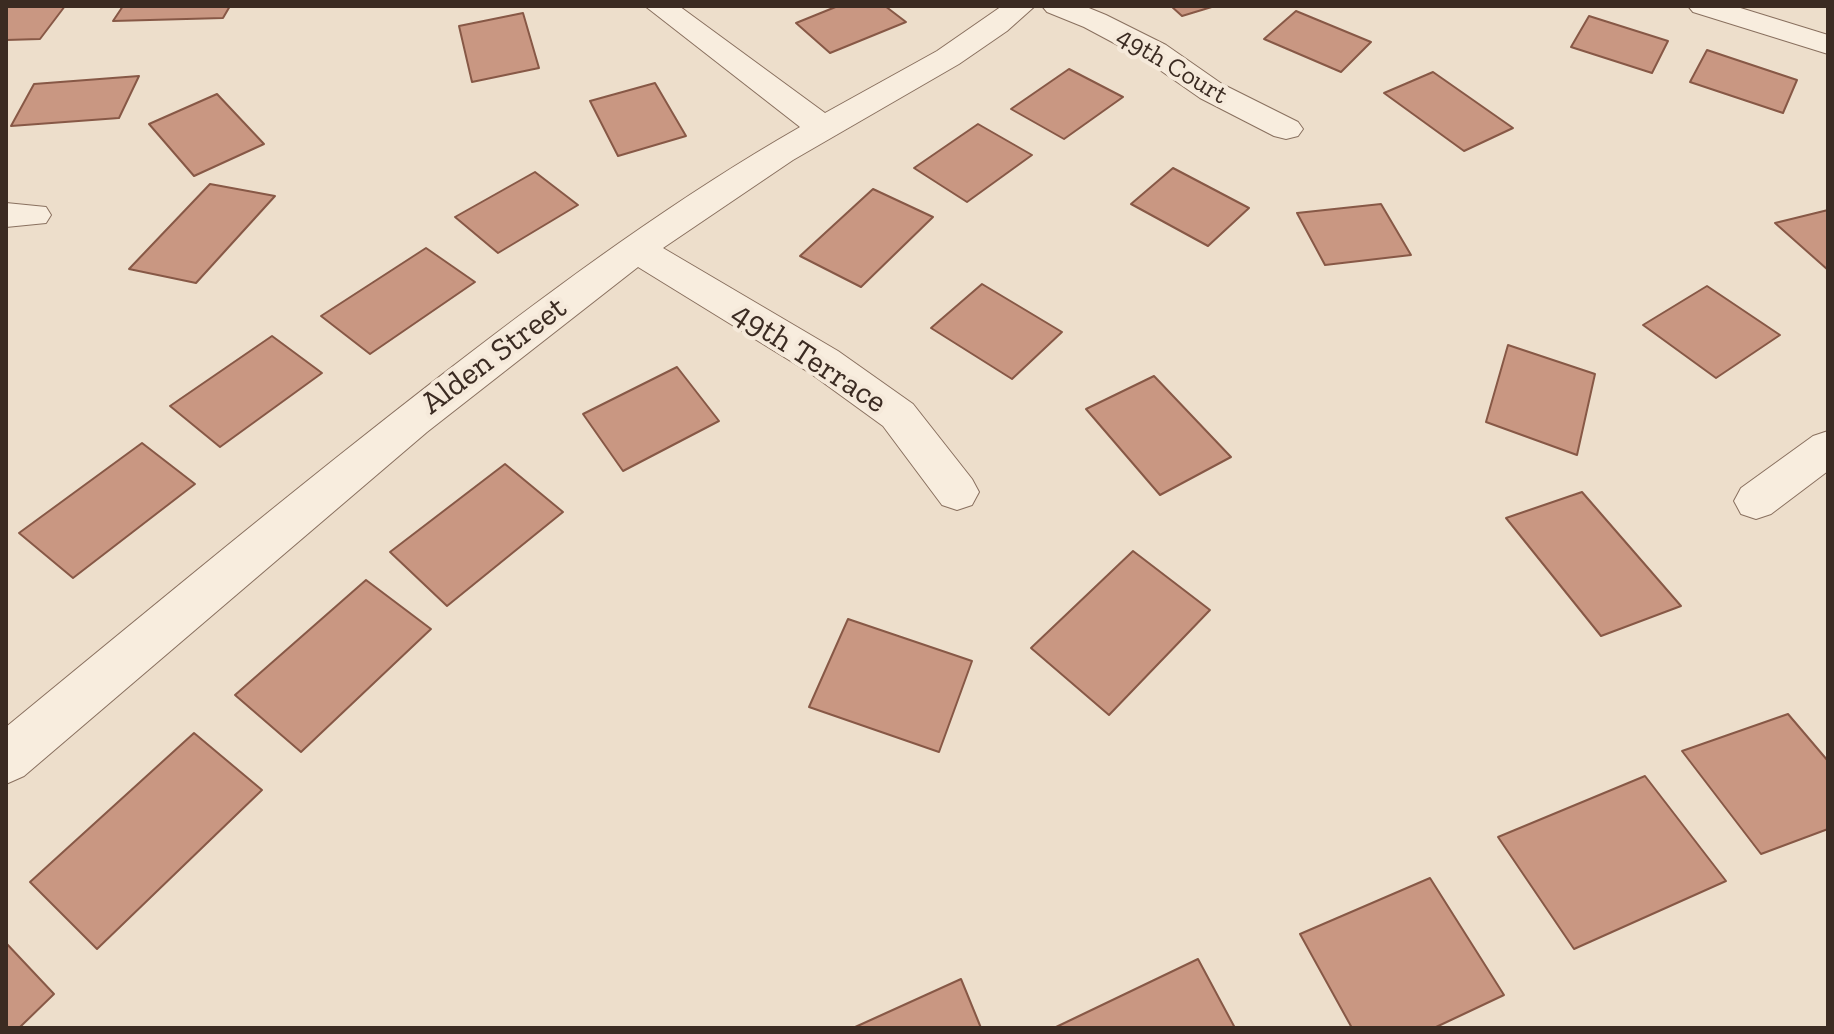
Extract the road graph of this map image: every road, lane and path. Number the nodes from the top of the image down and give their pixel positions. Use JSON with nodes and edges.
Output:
{"nodes":[{"id":1,"x":660,"y":6,"type":"edge"},
{"id":2,"x":1020,"y":6,"type":"edge"},
{"id":3,"x":1057,"y":6,"type":"edge"},
{"id":4,"x":1703,"y":6,"type":"edge"},
{"id":5,"x":1828,"y":45,"type":"edge"},
{"id":6,"x":823,"y":128,"type":"junction"},
{"id":7,"x":1286,"y":129,"type":"dead end"},
{"id":8,"x":638,"y":250,"type":"junction"},
{"id":9,"x":1828,"y":448,"type":"edge"},
{"id":10,"x":957,"y":492,"type":"dead end"},
{"id":11,"x":1756,"y":501,"type":"dead end"},
{"id":12,"x":6,"y":759,"type":"edge"}],
"edges":[{"from":1,"to":6,"type":"street"},
{"from":2,"to":6,"type":"street","name":"Alden Street"},
{"from":3,"to":7,"type":"street","name":"49th Court"},
{"from":4,"to":5,"type":"street"},
{"from":6,"to":8,"type":"street","name":"Alden Street"},
{"from":8,"to":10,"type":"street","name":"49th Terrace"},
{"from":8,"to":12,"type":"street","name":"Alden Street"},
{"from":9,"to":11,"type":"street"}]}
